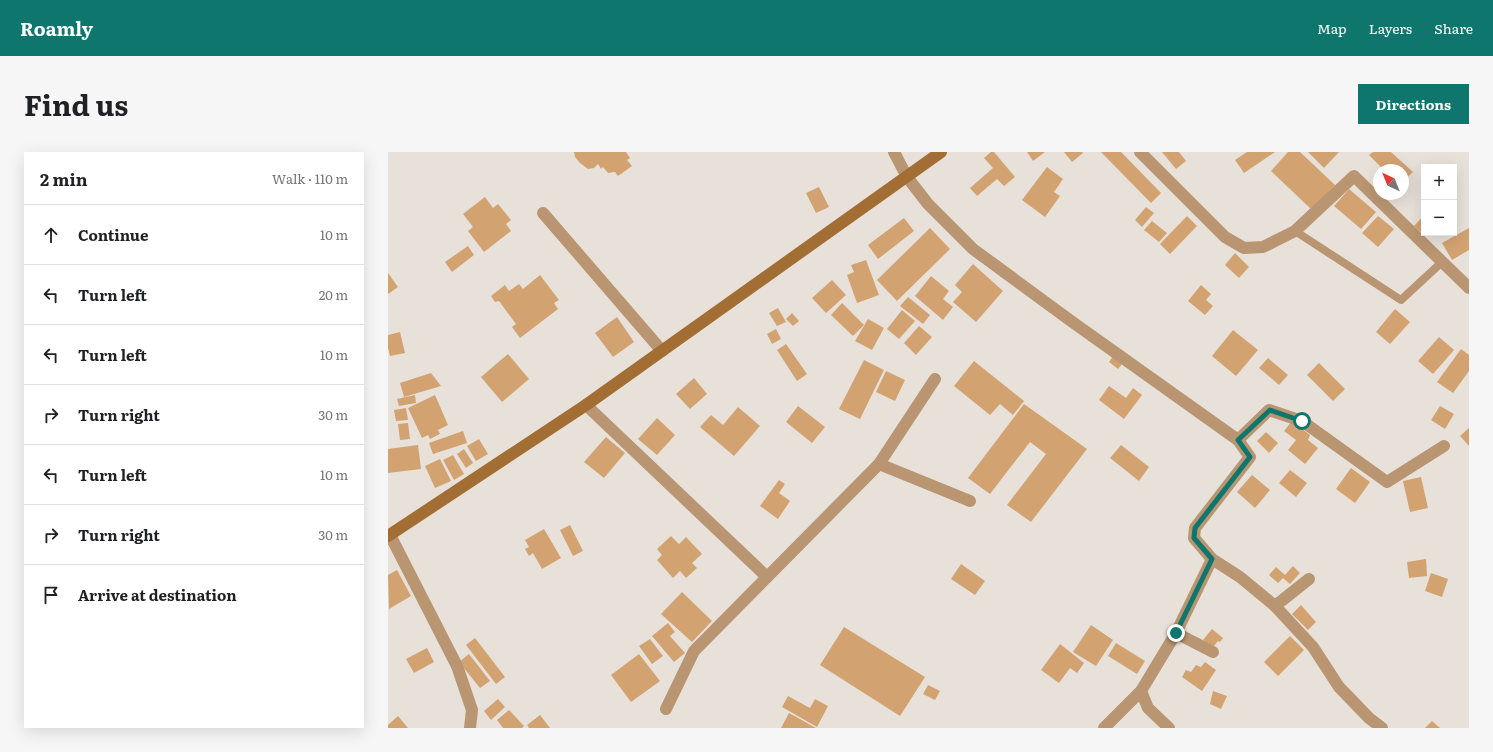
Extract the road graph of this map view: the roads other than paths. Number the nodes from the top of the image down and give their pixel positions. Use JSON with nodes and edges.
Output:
{"nodes":[{"id":1,"x":894,"y":152,"type":"edge"},
{"id":2,"x":941,"y":152,"type":"edge"},
{"id":3,"x":1140,"y":152,"type":"edge"},
{"id":4,"x":907,"y":177,"type":"junction"},
{"id":5,"x":543,"y":213,"type":"dead end"},
{"id":6,"x":1295,"y":231,"type":"junction"},
{"id":7,"x":1442,"y":262,"type":"junction"},
{"id":8,"x":1469,"y":288,"type":"edge"},
{"id":9,"x":662,"y":351,"type":"junction"},
{"id":10,"x":935,"y":378,"type":"dead end"},
{"id":11,"x":586,"y":405,"type":"junction"},
{"id":12,"x":1238,"y":440,"type":"junction"},
{"id":13,"x":1444,"y":446,"type":"dead end"},
{"id":14,"x":879,"y":464,"type":"junction"},
{"id":15,"x":970,"y":501,"type":"dead end"},
{"id":16,"x":389,"y":536,"type":"edge"},
{"id":17,"x":1212,"y":559,"type":"junction"},
{"id":18,"x":766,"y":577,"type":"junction"},
{"id":19,"x":1309,"y":579,"type":"dead end"},
{"id":20,"x":1275,"y":606,"type":"junction"},
{"id":21,"x":1176,"y":633,"type":"junction"},
{"id":22,"x":1213,"y":652,"type":"dead end"},
{"id":23,"x":1141,"y":691,"type":"junction"},
{"id":24,"x":666,"y":709,"type":"dead end"},
{"id":25,"x":470,"y":728,"type":"edge"},
{"id":26,"x":1104,"y":728,"type":"edge"},
{"id":27,"x":1169,"y":728,"type":"edge"},
{"id":28,"x":1382,"y":728,"type":"edge"}],
"edges":[{"from":1,"to":4,"type":"street"},
{"from":2,"to":4,"type":"street"},
{"from":3,"to":6,"type":"street"},
{"from":4,"to":9,"type":"street"},
{"from":4,"to":12,"type":"street"},
{"from":5,"to":9,"type":"street"},
{"from":6,"to":7,"type":"lane"},
{"from":6,"to":7,"type":"street"},
{"from":7,"to":8,"type":"street"},
{"from":9,"to":11,"type":"street"},
{"from":10,"to":14,"type":"street"},
{"from":11,"to":16,"type":"street"},
{"from":11,"to":18,"type":"street"},
{"from":12,"to":13,"type":"street"},
{"from":12,"to":17,"type":"street"},
{"from":14,"to":15,"type":"street"},
{"from":14,"to":18,"type":"street"},
{"from":16,"to":25,"type":"street"},
{"from":17,"to":20,"type":"street"},
{"from":17,"to":21,"type":"street"},
{"from":18,"to":24,"type":"street"},
{"from":19,"to":20,"type":"street"},
{"from":20,"to":28,"type":"street"},
{"from":21,"to":22,"type":"street"},
{"from":21,"to":23,"type":"street"},
{"from":23,"to":26,"type":"street"},
{"from":23,"to":27,"type":"street"}]}
